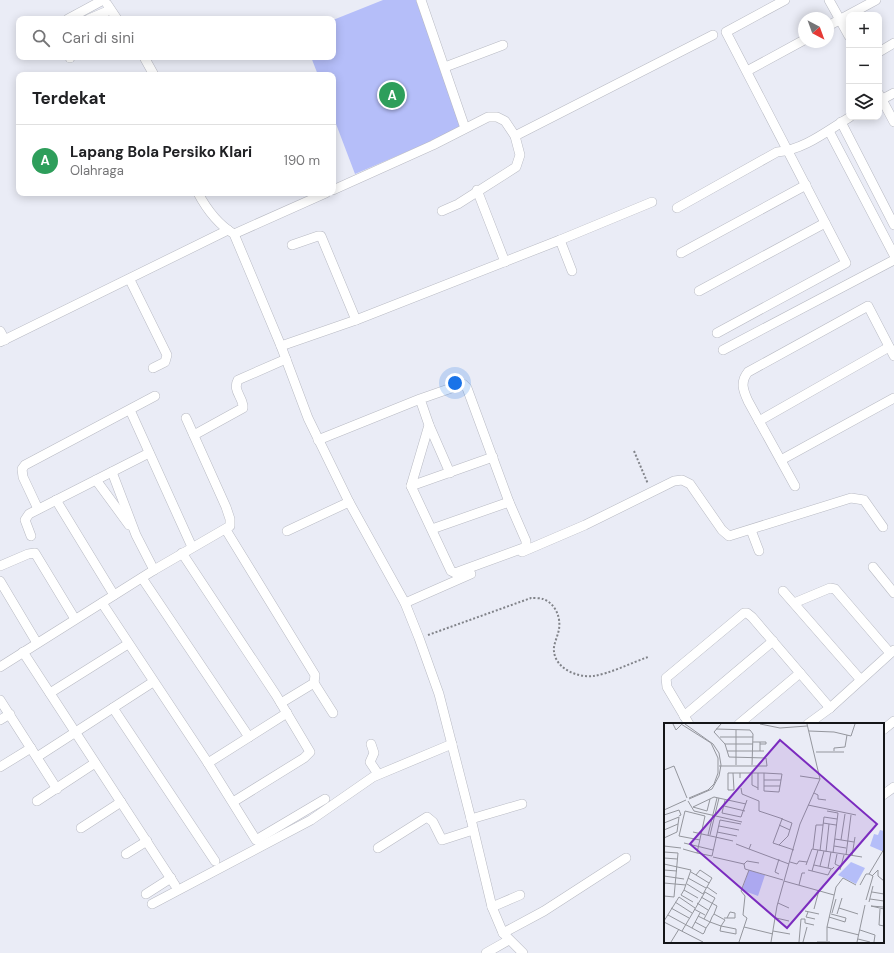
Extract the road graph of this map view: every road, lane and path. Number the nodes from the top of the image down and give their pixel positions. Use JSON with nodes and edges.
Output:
{"nodes":[{"id":1,"x":103,"y":0,"type":"edge"},
{"id":2,"x":421,"y":0,"type":"edge"},
{"id":3,"x":785,"y":0,"type":"edge"},
{"id":4,"x":829,"y":0,"type":"edge"},
{"id":5,"x":876,"y":0,"type":"edge"},
{"id":6,"x":110,"y":10,"type":"junction"},
{"id":7,"x":74,"y":16,"type":"edge"},
{"id":8,"x":96,"y":16,"type":"edge"},
{"id":9,"x":115,"y":16,"type":"edge"},
{"id":10,"x":840,"y":19,"type":"junction"},
{"id":11,"x":834,"y":22,"type":"edge"},
{"id":12,"x":846,"y":30,"type":"edge"},
{"id":13,"x":712,"y":35,"type":"dead end"},
{"id":14,"x":798,"y":43,"type":"edge"},
{"id":15,"x":894,"y":43,"type":"edge"},
{"id":16,"x":503,"y":45,"type":"dead end"},
{"id":17,"x":882,"y":50,"type":"edge"},
{"id":18,"x":146,"y":60,"type":"edge"},
{"id":19,"x":445,"y":67,"type":"junction"},
{"id":20,"x":747,"y":71,"type":"junction"},
{"id":21,"x":152,"y":72,"type":"edge"},
{"id":22,"x":894,"y":93,"type":"edge"},
{"id":23,"x":882,"y":97,"type":"edge"},
{"id":24,"x":882,"y":101,"type":"edge"},
{"id":25,"x":846,"y":119,"type":"edge"},
{"id":26,"x":841,"y":122,"type":"junction"},
{"id":27,"x":894,"y":122,"type":"edge"},
{"id":28,"x":466,"y":128,"type":"junction"},
{"id":29,"x":829,"y":131,"type":"junction"},
{"id":30,"x":515,"y":136,"type":"junction"},
{"id":31,"x":788,"y":151,"type":"junction"},
{"id":32,"x":806,"y":185,"type":"junction"},
{"id":33,"x":336,"y":189,"type":"edge"},
{"id":34,"x":477,"y":190,"type":"junction"},
{"id":35,"x":200,"y":196,"type":"edge"},
{"id":36,"x":319,"y":196,"type":"edge"},
{"id":37,"x":652,"y":202,"type":"dead end"},
{"id":38,"x":677,"y":208,"type":"dead end"},
{"id":39,"x":442,"y":211,"type":"dead end"},
{"id":40,"x":825,"y":223,"type":"junction"},
{"id":41,"x":894,"y":225,"type":"edge"},
{"id":42,"x":231,"y":232,"type":"junction"},
{"id":43,"x":560,"y":240,"type":"junction"},
{"id":44,"x":292,"y":245,"type":"dead end"},
{"id":45,"x":681,"y":253,"type":"dead end"},
{"id":46,"x":894,"y":255,"type":"edge"},
{"id":47,"x":894,"y":260,"type":"edge"},
{"id":48,"x":505,"y":262,"type":"junction"},
{"id":49,"x":572,"y":271,"type":"dead end"},
{"id":50,"x":130,"y":280,"type":"junction"},
{"id":51,"x":699,"y":291,"type":"dead end"},
{"id":52,"x":356,"y":320,"type":"junction"},
{"id":53,"x":0,"y":330,"type":"edge"},
{"id":54,"x":717,"y":333,"type":"dead end"},
{"id":55,"x":2,"y":341,"type":"edge"},
{"id":56,"x":281,"y":346,"type":"junction"},
{"id":57,"x":889,"y":347,"type":"junction"},
{"id":58,"x":723,"y":350,"type":"dead end"},
{"id":59,"x":894,"y":356,"type":"edge"},
{"id":60,"x":286,"y":359,"type":"junction"},
{"id":61,"x":153,"y":368,"type":"dead end"},
{"id":62,"x":155,"y":396,"type":"dead end"},
{"id":63,"x":894,"y":398,"type":"edge"},
{"id":64,"x":420,"y":399,"type":"junction"},
{"id":65,"x":130,"y":410,"type":"junction"},
{"id":66,"x":186,"y":418,"type":"dead end"},
{"id":67,"x":759,"y":421,"type":"junction"},
{"id":68,"x":429,"y":425,"type":"junction"},
{"id":69,"x":194,"y":435,"type":"junction"},
{"id":70,"x":318,"y":440,"type":"junction"},
{"id":71,"x":634,"y":451,"type":"dead end"},
{"id":72,"x":149,"y":452,"type":"junction"},
{"id":73,"x":493,"y":457,"type":"junction"},
{"id":74,"x":780,"y":460,"type":"junction"},
{"id":75,"x":112,"y":472,"type":"junction"},
{"id":76,"x":450,"y":472,"type":"junction"},
{"id":77,"x":96,"y":480,"type":"junction"},
{"id":78,"x":411,"y":486,"type":"junction"},
{"id":79,"x":795,"y":486,"type":"dead end"},
{"id":80,"x":652,"y":492,"type":"junction"},
{"id":81,"x":56,"y":500,"type":"junction"},
{"id":82,"x":349,"y":502,"type":"junction"},
{"id":83,"x":509,"y":502,"type":"junction"},
{"id":84,"x":38,"y":509,"type":"junction"},
{"id":85,"x":883,"y":527,"type":"dead end"},
{"id":86,"x":432,"y":529,"type":"junction"},
{"id":87,"x":226,"y":530,"type":"junction"},
{"id":88,"x":751,"y":530,"type":"junction"},
{"id":89,"x":287,"y":531,"type":"dead end"},
{"id":90,"x":136,"y":535,"type":"junction"},
{"id":91,"x":31,"y":536,"type":"dead end"},
{"id":92,"x":192,"y":547,"type":"junction"},
{"id":93,"x":526,"y":548,"type":"junction"},
{"id":94,"x":759,"y":551,"type":"dead end"},
{"id":95,"x":182,"y":554,"type":"junction"},
{"id":96,"x":0,"y":566,"type":"edge"},
{"id":97,"x":873,"y":568,"type":"dead end"},
{"id":98,"x":154,"y":570,"type":"junction"},
{"id":99,"x":142,"y":578,"type":"junction"},
{"id":100,"x":0,"y":581,"type":"edge"},
{"id":101,"x":783,"y":591,"type":"dead end"},
{"id":102,"x":894,"y":593,"type":"edge"},
{"id":103,"x":114,"y":595,"type":"junction"},
{"id":104,"x":102,"y":603,"type":"junction"},
{"id":105,"x":405,"y":603,"type":"junction"},
{"id":106,"x":794,"y":603,"type":"junction"},
{"id":107,"x":75,"y":619,"type":"junction"},
{"id":108,"x":420,"y":638,"type":"junction"},
{"id":109,"x":773,"y":641,"type":"junction"},
{"id":110,"x":37,"y":643,"type":"junction"},
{"id":111,"x":128,"y":644,"type":"junction"},
{"id":112,"x":892,"y":651,"type":"edge"},
{"id":113,"x":23,"y":652,"type":"junction"},
{"id":114,"x":648,"y":657,"type":"dead end"},
{"id":115,"x":0,"y":667,"type":"edge"},
{"id":116,"x":800,"y":673,"type":"junction"},
{"id":117,"x":860,"y":679,"type":"junction"},
{"id":118,"x":153,"y":682,"type":"junction"},
{"id":119,"x":314,"y":683,"type":"junction"},
{"id":120,"x":50,"y":692,"type":"junction"},
{"id":121,"x":0,"y":700,"type":"edge"},
{"id":122,"x":281,"y":703,"type":"junction"},
{"id":123,"x":113,"y":708,"type":"junction"},
{"id":124,"x":830,"y":708,"type":"junction"},
{"id":125,"x":287,"y":713,"type":"junction"},
{"id":126,"x":333,"y":713,"type":"dead end"},
{"id":127,"x":10,"y":714,"type":"junction"},
{"id":128,"x":684,"y":716,"type":"junction"},
{"id":129,"x":0,"y":720,"type":"edge"},
{"id":130,"x":894,"y":721,"type":"edge"},
{"id":131,"x":688,"y":723,"type":"edge"},
{"id":132,"x":741,"y":723,"type":"edge"},
{"id":133,"x":810,"y":723,"type":"edge"},
{"id":134,"x":884,"y":729,"type":"edge"},
{"id":135,"x":75,"y":731,"type":"junction"},
{"id":136,"x":249,"y":737,"type":"junction"},
{"id":137,"x":371,"y":744,"type":"dead end"},
{"id":138,"x":452,"y":744,"type":"junction"},
{"id":139,"x":31,"y":748,"type":"junction"},
{"id":140,"x":37,"y":757,"type":"junction"},
{"id":141,"x":95,"y":763,"type":"junction"},
{"id":142,"x":208,"y":763,"type":"junction"},
{"id":143,"x":0,"y":767,"type":"edge"},
{"id":144,"x":378,"y":774,"type":"junction"},
{"id":145,"x":894,"y":787,"type":"edge"},
{"id":146,"x":57,"y":788,"type":"junction"},
{"id":147,"x":884,"y":794,"type":"edge"},
{"id":148,"x":325,"y":799,"type":"dead end"},
{"id":149,"x":37,"y":801,"type":"dead end"},
{"id":150,"x":121,"y":802,"type":"junction"},
{"id":151,"x":233,"y":802,"type":"junction"},
{"id":152,"x":522,"y":804,"type":"dead end"},
{"id":153,"x":471,"y":819,"type":"junction"},
{"id":154,"x":81,"y":828,"type":"dead end"},
{"id":155,"x":473,"y":830,"type":"junction"},
{"id":156,"x":147,"y":841,"type":"junction"},
{"id":157,"x":378,"y":848,"type":"dead end"},
{"id":158,"x":126,"y":854,"type":"dead end"},
{"id":159,"x":626,"y":858,"type":"dead end"},
{"id":160,"x":215,"y":861,"type":"dead end"},
{"id":161,"x":146,"y":894,"type":"dead end"},
{"id":162,"x":520,"y":895,"type":"dead end"},
{"id":163,"x":152,"y":904,"type":"dead end"},
{"id":164,"x":492,"y":907,"type":"junction"},
{"id":165,"x":506,"y":936,"type":"junction"},
{"id":166,"x":486,"y":953,"type":"edge"},
{"id":167,"x":522,"y":953,"type":"edge"}],
"edges":[{"from":1,"to":6,"type":"street"},
{"from":1,"to":7,"type":"street"},
{"from":2,"to":19,"type":"street"},
{"from":3,"to":20,"type":"street"},
{"from":4,"to":10,"type":"street"},
{"from":5,"to":10,"type":"street"},
{"from":6,"to":8,"type":"street"},
{"from":6,"to":9,"type":"street"},
{"from":10,"to":11,"type":"street"},
{"from":10,"to":12,"type":"street"},
{"from":13,"to":30,"type":"street"},
{"from":14,"to":20,"type":"street"},
{"from":15,"to":17,"type":"street"},
{"from":16,"to":19,"type":"street"},
{"from":18,"to":21,"type":"street"},
{"from":19,"to":28,"type":"street"},
{"from":20,"to":31,"type":"street"},
{"from":22,"to":23,"type":"street"},
{"from":24,"to":27,"type":"street"},
{"from":25,"to":26,"type":"street"},
{"from":26,"to":29,"type":"street"},
{"from":26,"to":41,"type":"street"},
{"from":28,"to":30,"type":"street"},
{"from":28,"to":33,"type":"street"},
{"from":29,"to":31,"type":"street"},
{"from":29,"to":46,"type":"street"},
{"from":30,"to":34,"type":"street"},
{"from":31,"to":32,"type":"street"},
{"from":31,"to":38,"type":"street"},
{"from":32,"to":40,"type":"street"},
{"from":32,"to":45,"type":"street"},
{"from":34,"to":39,"type":"street"},
{"from":34,"to":48,"type":"street"},
{"from":35,"to":42,"type":"street"},
{"from":36,"to":42,"type":"street"},
{"from":37,"to":43,"type":"street"},
{"from":40,"to":51,"type":"street"},
{"from":40,"to":54,"type":"street"},
{"from":42,"to":50,"type":"street"},
{"from":42,"to":56,"type":"street"},
{"from":43,"to":48,"type":"street"},
{"from":43,"to":49,"type":"street"},
{"from":44,"to":52,"type":"street"},
{"from":47,"to":58,"type":"street"},
{"from":48,"to":52,"type":"street"},
{"from":50,"to":55,"type":"street"},
{"from":50,"to":61,"type":"street"},
{"from":52,"to":56,"type":"street"},
{"from":53,"to":55,"type":"street"},
{"from":56,"to":60,"type":"street"},
{"from":57,"to":59,"type":"street"},
{"from":57,"to":67,"type":"street"},
{"from":57,"to":67,"type":"street"},
{"from":60,"to":69,"type":"street"},
{"from":60,"to":70,"type":"street"},
{"from":62,"to":65,"type":"street"},
{"from":63,"to":74,"type":"street"},
{"from":64,"to":68,"type":"street"},
{"from":64,"to":70,"type":"street"},
{"from":64,"to":73,"type":"street"},
{"from":65,"to":72,"type":"street"},
{"from":65,"to":84,"type":"street"},
{"from":66,"to":69,"type":"street"},
{"from":67,"to":74,"type":"street"},
{"from":68,"to":76,"type":"street"},
{"from":68,"to":78,"type":"street"},
{"from":69,"to":87,"type":"street"},
{"from":70,"to":82,"type":"street"},
{"from":71,"to":80,"type":"path"},
{"from":72,"to":75,"type":"street"},
{"from":72,"to":92,"type":"street"},
{"from":73,"to":76,"type":"street"},
{"from":73,"to":83,"type":"street"},
{"from":74,"to":79,"type":"street"},
{"from":75,"to":77,"type":"street"},
{"from":75,"to":90,"type":"street"},
{"from":76,"to":78,"type":"street"},
{"from":77,"to":81,"type":"street"},
{"from":77,"to":90,"type":"street"},
{"from":78,"to":86,"type":"street"},
{"from":80,"to":88,"type":"street"},
{"from":80,"to":93,"type":"street"},
{"from":81,"to":84,"type":"street"},
{"from":81,"to":103,"type":"street"},
{"from":82,"to":89,"type":"street"},
{"from":82,"to":105,"type":"street"},
{"from":83,"to":86,"type":"street"},
{"from":83,"to":93,"type":"street"},
{"from":84,"to":91,"type":"street"},
{"from":85,"to":88,"type":"street"},
{"from":86,"to":93,"type":"street"},
{"from":87,"to":92,"type":"street"},
{"from":87,"to":119,"type":"street"},
{"from":88,"to":94,"type":"street"},
{"from":90,"to":98,"type":"street"},
{"from":92,"to":95,"type":"street"},
{"from":93,"to":105,"type":"street"},
{"from":95,"to":98,"type":"street"},
{"from":95,"to":122,"type":"street"},
{"from":96,"to":107,"type":"street"},
{"from":97,"to":102,"type":"street"},
{"from":98,"to":99,"type":"street"},
{"from":99,"to":103,"type":"street"},
{"from":99,"to":136,"type":"street"},
{"from":100,"to":110,"type":"street"},
{"from":101,"to":106,"type":"street"},
{"from":103,"to":104,"type":"street"},
{"from":104,"to":107,"type":"street"},
{"from":104,"to":111,"type":"street"},
{"from":105,"to":108,"type":"street"},
{"from":106,"to":112,"type":"street"},
{"from":106,"to":117,"type":"street"},
{"from":107,"to":110,"type":"street"},
{"from":108,"to":114,"type":"path"},
{"from":108,"to":138,"type":"street"},
{"from":109,"to":116,"type":"street"},
{"from":109,"to":128,"type":"street"},
{"from":109,"to":128,"type":"street"},
{"from":110,"to":113,"type":"street"},
{"from":111,"to":118,"type":"street"},
{"from":111,"to":120,"type":"street"},
{"from":112,"to":117,"type":"street"},
{"from":113,"to":115,"type":"street"},
{"from":113,"to":120,"type":"street"},
{"from":116,"to":124,"type":"street"},
{"from":116,"to":132,"type":"street"},
{"from":117,"to":124,"type":"street"},
{"from":118,"to":123,"type":"street"},
{"from":118,"to":142,"type":"street"},
{"from":119,"to":122,"type":"street"},
{"from":119,"to":126,"type":"street"},
{"from":120,"to":135,"type":"street"},
{"from":121,"to":127,"type":"street"},
{"from":122,"to":125,"type":"street"},
{"from":123,"to":135,"type":"street"},
{"from":123,"to":160,"type":"street"},
{"from":124,"to":133,"type":"street"},
{"from":125,"to":136,"type":"street"},
{"from":125,"to":151,"type":"street"},
{"from":127,"to":129,"type":"street"},
{"from":127,"to":139,"type":"street"},
{"from":128,"to":131,"type":"street"},
{"from":130,"to":134,"type":"street"},
{"from":135,"to":140,"type":"street"},
{"from":135,"to":141,"type":"street"},
{"from":136,"to":142,"type":"street"},
{"from":137,"to":144,"type":"street"},
{"from":138,"to":144,"type":"street"},
{"from":138,"to":153,"type":"street"},
{"from":139,"to":140,"type":"street"},
{"from":139,"to":143,"type":"street"},
{"from":140,"to":146,"type":"street"},
{"from":141,"to":146,"type":"street"},
{"from":141,"to":150,"type":"street"},
{"from":142,"to":151,"type":"street"},
{"from":144,"to":163,"type":"street"},
{"from":145,"to":147,"type":"street"},
{"from":146,"to":149,"type":"street"},
{"from":148,"to":151,"type":"street"},
{"from":150,"to":154,"type":"street"},
{"from":150,"to":156,"type":"street"},
{"from":152,"to":153,"type":"street"},
{"from":153,"to":155,"type":"street"},
{"from":155,"to":157,"type":"street"},
{"from":155,"to":164,"type":"street"},
{"from":156,"to":158,"type":"street"},
{"from":156,"to":161,"type":"street"},
{"from":159,"to":165,"type":"street"},
{"from":162,"to":164,"type":"street"},
{"from":164,"to":165,"type":"street"},
{"from":165,"to":166,"type":"street"},
{"from":165,"to":167,"type":"street"}]}
